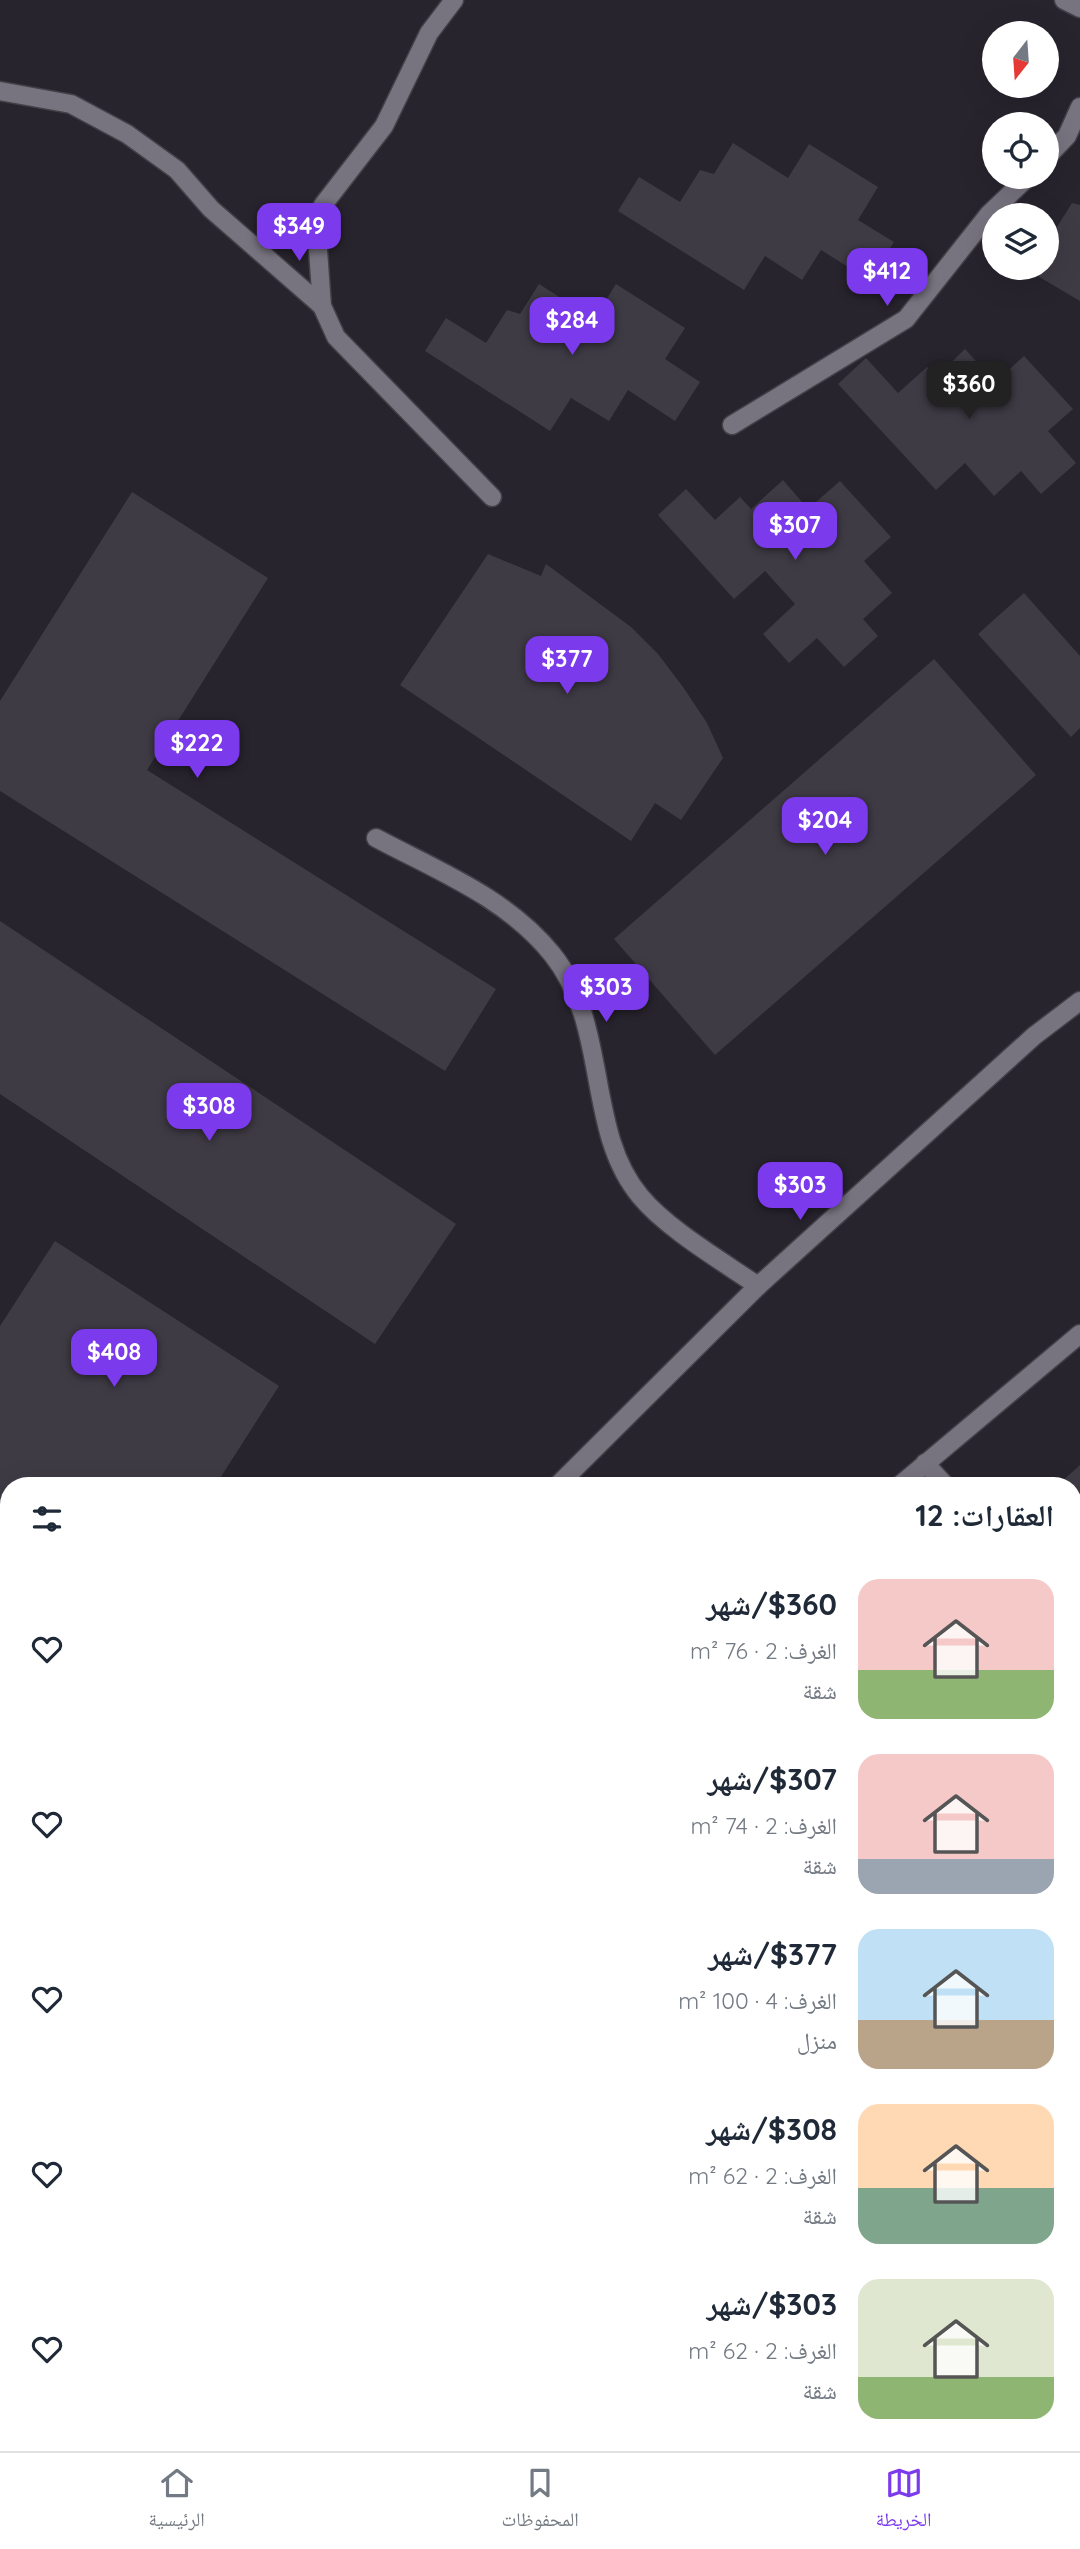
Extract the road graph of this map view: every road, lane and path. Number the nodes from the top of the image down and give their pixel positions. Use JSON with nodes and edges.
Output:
{"nodes":[{"id":1,"x":454,"y":0,"type":"edge"},
{"id":2,"x":1064,"y":0,"type":"edge"},
{"id":3,"x":1080,"y":8,"type":"edge"},
{"id":4,"x":0,"y":92,"type":"edge"},
{"id":5,"x":1080,"y":107,"type":"edge"},
{"id":6,"x":1059,"y":144,"type":"edge"},
{"id":7,"x":1015,"y":189,"type":"edge"},
{"id":8,"x":322,"y":306,"type":"junction"},
{"id":9,"x":732,"y":425,"type":"dead end"},
{"id":10,"x":492,"y":497,"type":"dead end"},
{"id":11,"x":376,"y":838,"type":"dead end"},
{"id":12,"x":1080,"y":1001,"type":"edge"},
{"id":13,"x":758,"y":1286,"type":"junction"},
{"id":14,"x":1080,"y":1334,"type":"edge"},
{"id":15,"x":925,"y":1463,"type":"junction"},
{"id":16,"x":566,"y":1477,"type":"edge"},
{"id":17,"x":909,"y":1477,"type":"edge"},
{"id":18,"x":938,"y":1477,"type":"edge"}],
"edges":[{"from":1,"to":8,"type":"street"},
{"from":2,"to":3,"type":"street"},
{"from":4,"to":8,"type":"street"},
{"from":5,"to":6,"type":"street"},
{"from":7,"to":9,"type":"street"},
{"from":8,"to":10,"type":"street"},
{"from":11,"to":13,"type":"street"},
{"from":12,"to":13,"type":"street"},
{"from":13,"to":16,"type":"street"},
{"from":14,"to":15,"type":"street"},
{"from":15,"to":17,"type":"street"},
{"from":15,"to":18,"type":"street"}]}
